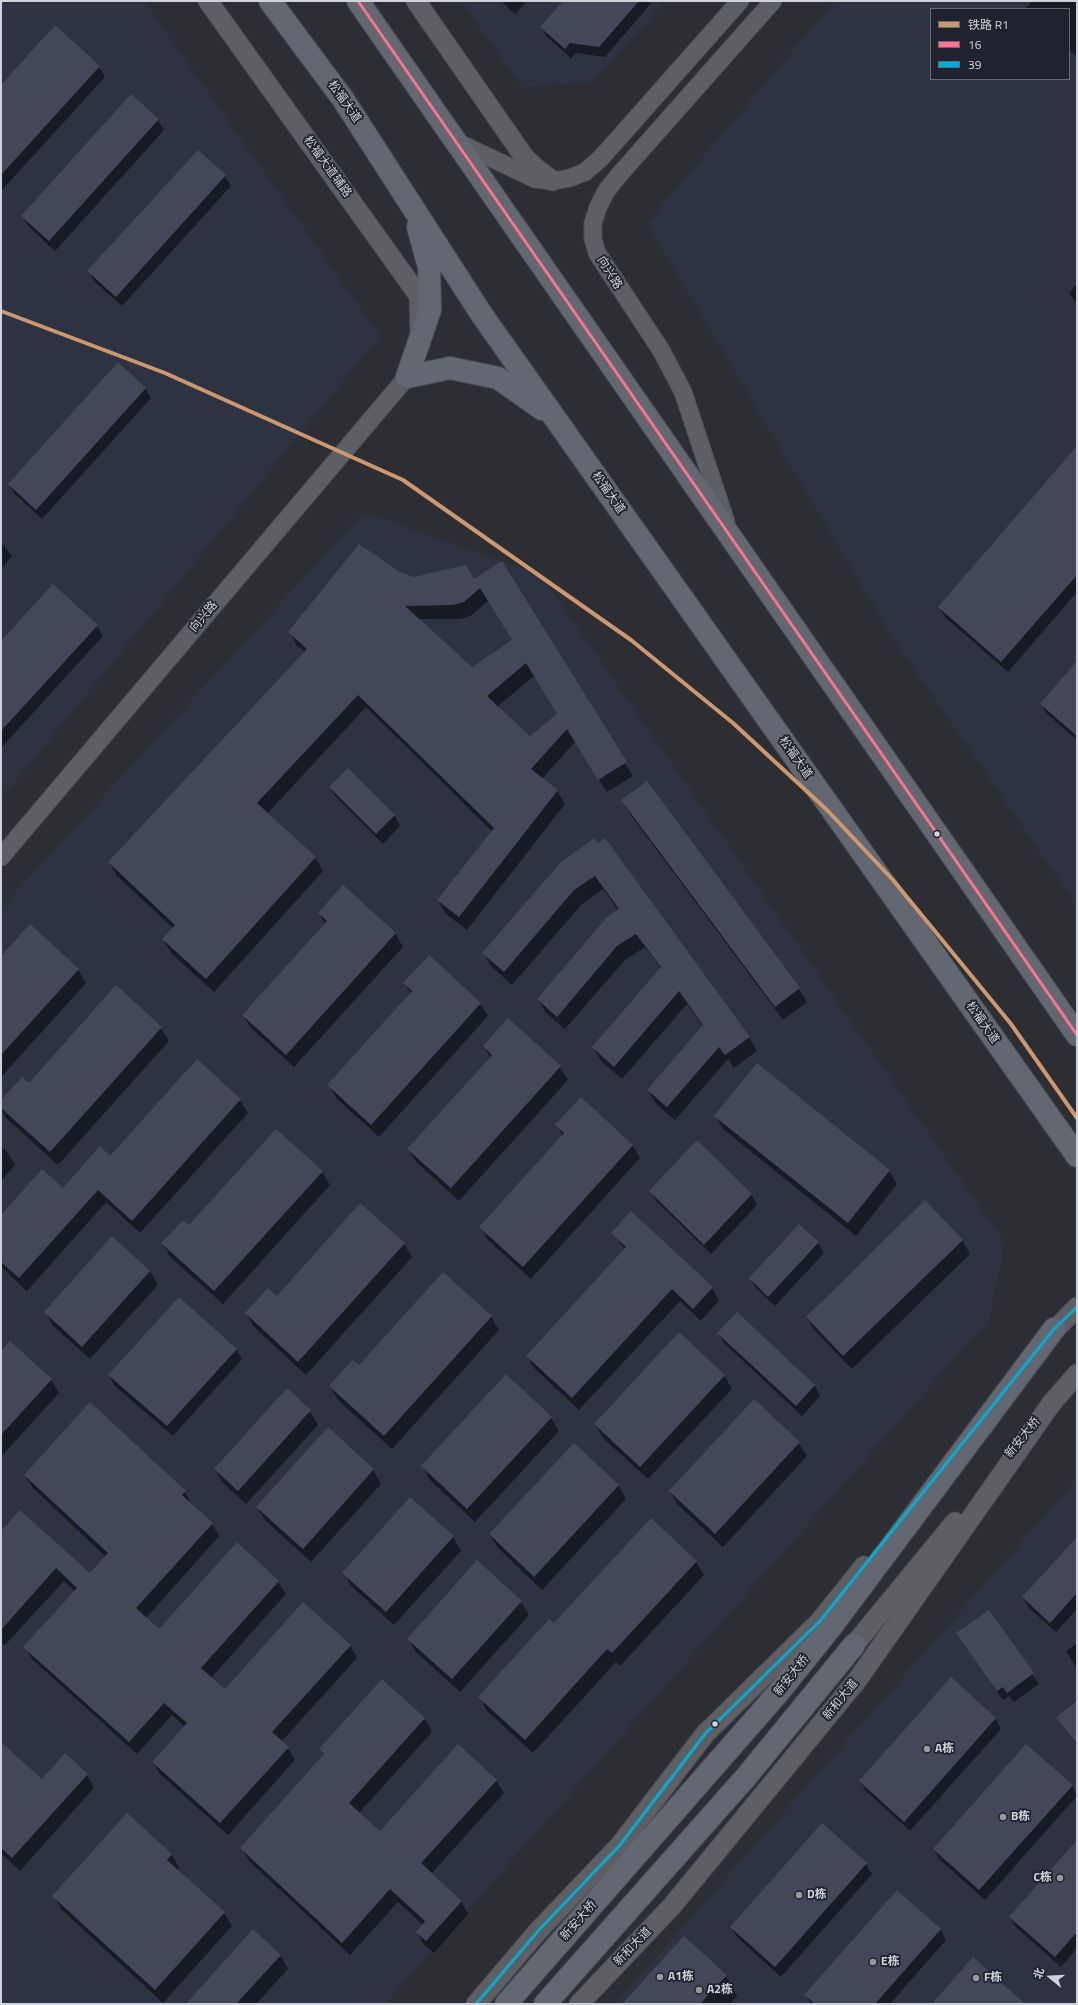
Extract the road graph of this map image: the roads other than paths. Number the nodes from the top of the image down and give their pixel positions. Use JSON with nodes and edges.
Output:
{"nodes":[{"id":1,"x":208,"y":1,"type":"edge"},
{"id":2,"x":270,"y":1,"type":"edge"},
{"id":3,"x":358,"y":1,"type":"edge"},
{"id":4,"x":416,"y":1,"type":"edge"},
{"id":5,"x":740,"y":1,"type":"edge"},
{"id":6,"x":773,"y":1,"type":"edge"},
{"id":7,"x":455,"y":141,"type":"junction"},
{"id":8,"x":553,"y":181,"type":"junction"},
{"id":9,"x":413,"y":206,"type":"junction"},
{"id":10,"x":420,"y":342,"type":"junction"},
{"id":11,"x":407,"y":377,"type":"junction"},
{"id":12,"x":555,"y":418,"type":"junction"},
{"id":13,"x":731,"y":538,"type":"junction"},
{"id":14,"x":1,"y":857,"type":"edge"},
{"id":15,"x":1077,"y":1035,"type":"edge"},
{"id":16,"x":1077,"y":1156,"type":"edge"},
{"id":17,"x":1077,"y":1307,"type":"edge"},
{"id":18,"x":1054,"y":1329,"type":"junction"},
{"id":19,"x":1077,"y":1374,"type":"edge"},
{"id":20,"x":1051,"y":1404,"type":"junction"},
{"id":21,"x":854,"y":1645,"type":"joint"},
{"id":22,"x":476,"y":2004,"type":"edge"},
{"id":23,"x":506,"y":2004,"type":"edge"},
{"id":24,"x":546,"y":2004,"type":"edge"},
{"id":25,"x":579,"y":2004,"type":"edge"}],
"edges":[{"from":1,"to":10,"type":"main road","name":"松福大道辅路"},
{"from":2,"to":9,"type":"main road","name":"松福大道"},
{"from":3,"to":7,"type":"main road"},
{"from":4,"to":8,"type":"main road"},
{"from":5,"to":8,"type":"street"},
{"from":6,"to":13,"type":"street","name":"向兴路"},
{"from":7,"to":8,"type":"street"},
{"from":7,"to":13,"type":"main road"},
{"from":9,"to":10,"type":"main road","name":"松福大道"},
{"from":9,"to":12,"type":"main road","name":"松福大道"},
{"from":10,"to":11,"type":"main road","name":"松福大道"},
{"from":11,"to":12,"type":"main road","name":"松福大道"},
{"from":11,"to":14,"type":"street","name":"向兴路"},
{"from":12,"to":16,"type":"main road","name":"松福大道"},
{"from":13,"to":15,"type":"main road"},
{"from":17,"to":18,"type":"main road"},
{"from":18,"to":22,"type":"main road"},
{"from":18,"to":23,"type":"main road","name":"新安大桥"},
{"from":19,"to":20,"type":"main road","name":"新和大道"},
{"from":20,"to":21,"type":"main road","name":"新安大桥"},
{"from":20,"to":25,"type":"main road","name":"新和大道"},
{"from":21,"to":24,"type":"main road","name":"新安大桥"}]}
